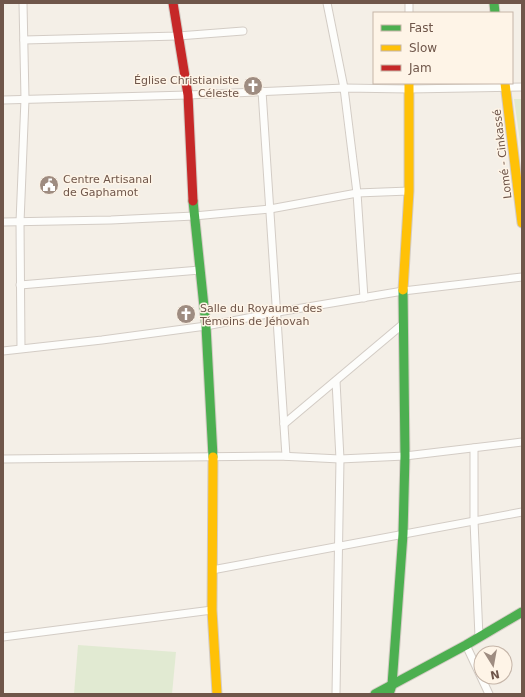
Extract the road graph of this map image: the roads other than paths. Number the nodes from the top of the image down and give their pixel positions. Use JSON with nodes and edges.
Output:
{"nodes":[{"id":1,"x":23,"y":3,"type":"edge"},
{"id":2,"x":173,"y":3,"type":"edge"},
{"id":3,"x":327,"y":3,"type":"edge"},
{"id":4,"x":243,"y":31,"type":"dead end"},
{"id":5,"x":178,"y":36,"type":"junction"},
{"id":6,"x":24,"y":40,"type":"junction"},
{"id":7,"x":506,"y":85,"type":"edge"},
{"id":8,"x":409,"y":86,"type":"edge"},
{"id":9,"x":522,"y":87,"type":"edge"},
{"id":10,"x":344,"y":88,"type":"junction"},
{"id":11,"x":262,"y":91,"type":"junction"},
{"id":12,"x":188,"y":95,"type":"junction"},
{"id":13,"x":26,"y":99,"type":"junction"},
{"id":14,"x":3,"y":100,"type":"edge"},
{"id":15,"x":409,"y":191,"type":"junction"},
{"id":16,"x":357,"y":193,"type":"junction"},
{"id":17,"x":270,"y":209,"type":"junction"},
{"id":18,"x":194,"y":216,"type":"junction"},
{"id":19,"x":3,"y":222,"type":"edge"},
{"id":20,"x":20,"y":222,"type":"junction"},
{"id":21,"x":522,"y":223,"type":"edge"},
{"id":22,"x":200,"y":270,"type":"junction"},
{"id":23,"x":522,"y":277,"type":"edge"},
{"id":24,"x":20,"y":285,"type":"junction"},
{"id":25,"x":403,"y":291,"type":"junction"},
{"id":26,"x":364,"y":298,"type":"junction"},
{"id":27,"x":278,"y":312,"type":"junction"},
{"id":28,"x":403,"y":324,"type":"junction"},
{"id":29,"x":206,"y":326,"type":"junction"},
{"id":30,"x":21,"y":348,"type":"junction"},
{"id":31,"x":3,"y":351,"type":"edge"},
{"id":32,"x":336,"y":381,"type":"junction"},
{"id":33,"x":284,"y":424,"type":"junction"},
{"id":34,"x":522,"y":442,"type":"edge"},
{"id":35,"x":474,"y":448,"type":"junction"},
{"id":36,"x":286,"y":456,"type":"junction"},
{"id":37,"x":405,"y":456,"type":"junction"},
{"id":38,"x":213,"y":458,"type":"junction"},
{"id":39,"x":340,"y":458,"type":"junction"},
{"id":40,"x":3,"y":460,"type":"edge"},
{"id":41,"x":522,"y":512,"type":"edge"},
{"id":42,"x":474,"y":521,"type":"junction"},
{"id":43,"x":403,"y":534,"type":"junction"},
{"id":44,"x":339,"y":546,"type":"junction"},
{"id":45,"x":212,"y":570,"type":"junction"},
{"id":46,"x":212,"y":610,"type":"junction"},
{"id":47,"x":522,"y":612,"type":"edge"},
{"id":48,"x":3,"y":637,"type":"edge"},
{"id":49,"x":479,"y":637,"type":"junction"},
{"id":50,"x":466,"y":645,"type":"junction"},
{"id":51,"x":390,"y":690,"type":"edge"},
{"id":52,"x":217,"y":694,"type":"edge"},
{"id":53,"x":336,"y":694,"type":"edge"},
{"id":54,"x":375,"y":694,"type":"edge"},
{"id":55,"x":489,"y":694,"type":"edge"}],
"edges":[{"from":1,"to":6,"type":"street"},
{"from":2,"to":5,"type":"main road"},
{"from":3,"to":10,"type":"street"},
{"from":4,"to":5,"type":"street"},
{"from":5,"to":6,"type":"street"},
{"from":5,"to":12,"type":"main road"},
{"from":6,"to":13,"type":"street"},
{"from":7,"to":8,"type":"street"},
{"from":7,"to":9,"type":"street"},
{"from":7,"to":21,"type":"main road","name":"Lomé - Cinkassé"},
{"from":8,"to":10,"type":"street"},
{"from":8,"to":15,"type":"main road"},
{"from":10,"to":11,"type":"street"},
{"from":10,"to":16,"type":"street"},
{"from":11,"to":12,"type":"street"},
{"from":11,"to":17,"type":"street"},
{"from":12,"to":13,"type":"street"},
{"from":12,"to":18,"type":"main road"},
{"from":13,"to":14,"type":"street"},
{"from":13,"to":20,"type":"street"},
{"from":15,"to":16,"type":"street"},
{"from":15,"to":25,"type":"main road"},
{"from":16,"to":17,"type":"street"},
{"from":16,"to":26,"type":"street"},
{"from":17,"to":18,"type":"street"},
{"from":17,"to":27,"type":"street"},
{"from":18,"to":20,"type":"street"},
{"from":18,"to":22,"type":"main road"},
{"from":19,"to":20,"type":"street"},
{"from":20,"to":24,"type":"street"},
{"from":22,"to":24,"type":"street"},
{"from":22,"to":29,"type":"main road"},
{"from":23,"to":25,"type":"street"},
{"from":24,"to":30,"type":"street"},
{"from":25,"to":26,"type":"street"},
{"from":25,"to":28,"type":"main road"},
{"from":26,"to":27,"type":"street"},
{"from":27,"to":29,"type":"street"},
{"from":27,"to":33,"type":"street"},
{"from":28,"to":32,"type":"street"},
{"from":28,"to":37,"type":"main road"},
{"from":29,"to":30,"type":"street"},
{"from":29,"to":38,"type":"main road"},
{"from":30,"to":31,"type":"street"},
{"from":32,"to":33,"type":"street"},
{"from":32,"to":39,"type":"street"},
{"from":33,"to":36,"type":"street"},
{"from":34,"to":35,"type":"street"},
{"from":35,"to":37,"type":"street"},
{"from":35,"to":42,"type":"street"},
{"from":36,"to":38,"type":"street"},
{"from":36,"to":39,"type":"street"},
{"from":37,"to":39,"type":"street"},
{"from":37,"to":43,"type":"main road"},
{"from":38,"to":40,"type":"street"},
{"from":38,"to":45,"type":"main road"},
{"from":39,"to":44,"type":"street"},
{"from":41,"to":42,"type":"street"},
{"from":42,"to":43,"type":"street"},
{"from":42,"to":49,"type":"street"},
{"from":43,"to":44,"type":"street"},
{"from":43,"to":51,"type":"main road"},
{"from":44,"to":45,"type":"street"},
{"from":44,"to":53,"type":"street"},
{"from":45,"to":46,"type":"main road"},
{"from":46,"to":48,"type":"street"},
{"from":46,"to":52,"type":"main road"},
{"from":47,"to":49,"type":"main road"},
{"from":49,"to":50,"type":"main road"},
{"from":50,"to":51,"type":"main road"},
{"from":50,"to":55,"type":"street"},
{"from":51,"to":54,"type":"main road"}]}
